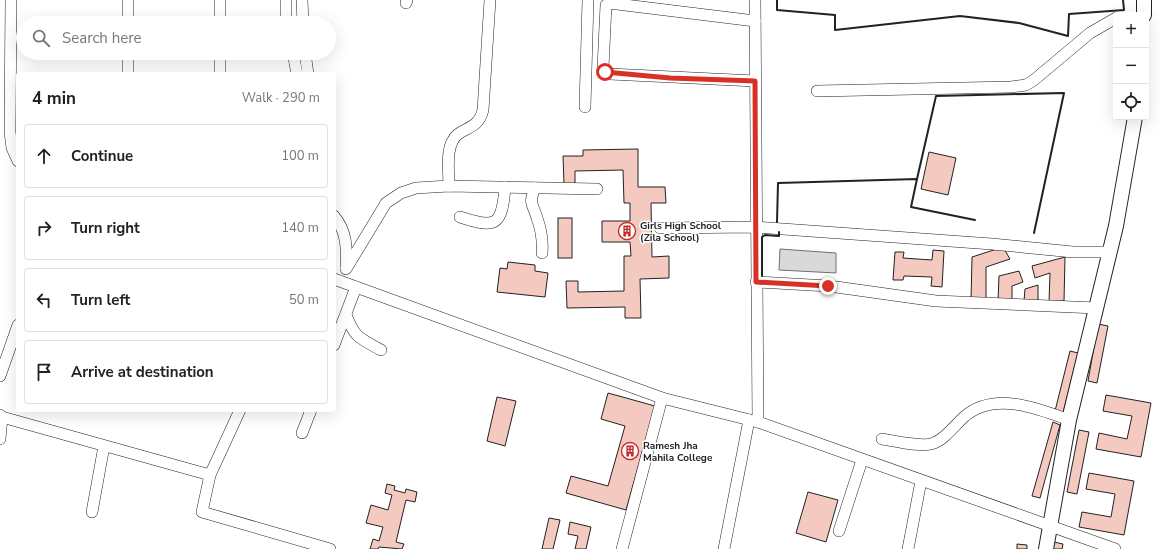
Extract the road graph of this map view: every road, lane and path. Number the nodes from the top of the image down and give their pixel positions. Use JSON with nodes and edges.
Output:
{"nodes":[{"id":1,"x":11,"y":0,"type":"edge"},
{"id":2,"x":128,"y":0,"type":"edge"},
{"id":3,"x":220,"y":0,"type":"edge"},
{"id":4,"x":286,"y":0,"type":"edge"},
{"id":5,"x":302,"y":0,"type":"edge"},
{"id":6,"x":490,"y":0,"type":"edge"},
{"id":7,"x":588,"y":0,"type":"edge"},
{"id":8,"x":755,"y":0,"type":"edge"},
{"id":9,"x":1144,"y":0,"type":"edge"},
{"id":10,"x":1144,"y":12,"type":"edge"},
{"id":11,"x":128,"y":16,"type":"edge"},
{"id":12,"x":220,"y":16,"type":"edge"},
{"id":13,"x":286,"y":16,"type":"edge"},
{"id":14,"x":303,"y":16,"type":"edge"},
{"id":15,"x":1113,"y":20,"type":"edge"},
{"id":16,"x":755,"y":21,"type":"junction"},
{"id":17,"x":128,"y":60,"type":"edge"},
{"id":18,"x":220,"y":60,"type":"edge"},
{"id":19,"x":294,"y":60,"type":"edge"},
{"id":20,"x":306,"y":60,"type":"edge"},
{"id":21,"x":128,"y":72,"type":"edge"},
{"id":22,"x":220,"y":72,"type":"edge"},
{"id":23,"x":297,"y":72,"type":"edge"},
{"id":24,"x":308,"y":72,"type":"edge"},
{"id":25,"x":755,"y":81,"type":"junction"},
{"id":26,"x":817,"y":91,"type":"dead end"},
{"id":27,"x":585,"y":107,"type":"dead end"},
{"id":28,"x":1134,"y":120,"type":"edge"},
{"id":29,"x":5,"y":131,"type":"edge"},
{"id":30,"x":16,"y":157,"type":"edge"},
{"id":31,"x":449,"y":186,"type":"junction"},
{"id":32,"x":505,"y":187,"type":"junction"},
{"id":33,"x":535,"y":188,"type":"junction"},
{"id":34,"x":597,"y":189,"type":"dead end"},
{"id":35,"x":460,"y":217,"type":"dead end"},
{"id":36,"x":336,"y":218,"type":"edge"},
{"id":37,"x":755,"y":227,"type":"junction"},
{"id":38,"x":660,"y":228,"type":"dead end"},
{"id":39,"x":1110,"y":252,"type":"junction"},
{"id":40,"x":542,"y":253,"type":"dead end"},
{"id":41,"x":346,"y":269,"type":"junction"},
{"id":42,"x":336,"y":280,"type":"edge"},
{"id":43,"x":756,"y":282,"type":"junction"},
{"id":44,"x":345,"y":283,"type":"junction"},
{"id":45,"x":356,"y":287,"type":"junction"},
{"id":46,"x":1096,"y":308,"type":"junction"},
{"id":47,"x":346,"y":315,"type":"junction"},
{"id":48,"x":16,"y":331,"type":"edge"},
{"id":49,"x":336,"y":340,"type":"edge"},
{"id":50,"x":381,"y":350,"type":"dead end"},
{"id":51,"x":0,"y":376,"type":"edge"},
{"id":52,"x":662,"y":398,"type":"junction"},
{"id":53,"x":239,"y":412,"type":"edge"},
{"id":54,"x":310,"y":412,"type":"edge"},
{"id":55,"x":1,"y":416,"type":"edge"},
{"id":56,"x":1069,"y":420,"type":"junction"},
{"id":57,"x":753,"y":421,"type":"junction"},
{"id":58,"x":302,"y":433,"type":"dead end"},
{"id":59,"x":0,"y":439,"type":"edge"},
{"id":60,"x":882,"y":439,"type":"dead end"},
{"id":61,"x":104,"y":446,"type":"junction"},
{"id":62,"x":862,"y":460,"type":"junction"},
{"id":63,"x":210,"y":475,"type":"junction"},
{"id":64,"x":921,"y":481,"type":"junction"},
{"id":65,"x":92,"y":512,"type":"dead end"},
{"id":66,"x":1050,"y":527,"type":"junction"},
{"id":67,"x":839,"y":532,"type":"dead end"},
{"id":68,"x":330,"y":549,"type":"edge"},
{"id":69,"x":622,"y":549,"type":"edge"},
{"id":70,"x":724,"y":549,"type":"edge"},
{"id":71,"x":908,"y":549,"type":"edge"},
{"id":72,"x":1046,"y":549,"type":"edge"},
{"id":73,"x":1115,"y":549,"type":"edge"}],
"edges":[{"from":1,"to":29,"type":"street"},
{"from":2,"to":11,"type":"street"},
{"from":3,"to":12,"type":"street"},
{"from":4,"to":13,"type":"street"},
{"from":5,"to":14,"type":"street"},
{"from":6,"to":31,"type":"street"},
{"from":7,"to":27,"type":"street"},
{"from":8,"to":16,"type":"street"},
{"from":9,"to":10,"type":"main road"},
{"from":15,"to":26,"type":"street"},
{"from":16,"to":25,"type":"street"},
{"from":16,"to":25,"type":"street"},
{"from":17,"to":21,"type":"street"},
{"from":18,"to":22,"type":"street"},
{"from":19,"to":23,"type":"street"},
{"from":20,"to":24,"type":"street"},
{"from":25,"to":37,"type":"street"},
{"from":28,"to":39,"type":"main road"},
{"from":29,"to":30,"type":"street"},
{"from":31,"to":32,"type":"street"},
{"from":31,"to":41,"type":"street"},
{"from":32,"to":33,"type":"street"},
{"from":32,"to":35,"type":"street"},
{"from":33,"to":34,"type":"street"},
{"from":33,"to":40,"type":"street"},
{"from":36,"to":41,"type":"street"},
{"from":37,"to":38,"type":"street"},
{"from":37,"to":39,"type":"street"},
{"from":37,"to":43,"type":"street"},
{"from":39,"to":46,"type":"main road"},
{"from":41,"to":44,"type":"street"},
{"from":42,"to":44,"type":"street"},
{"from":43,"to":46,"type":"street"},
{"from":43,"to":57,"type":"street"},
{"from":44,"to":45,"type":"street"},
{"from":45,"to":47,"type":"street"},
{"from":45,"to":52,"type":"street"},
{"from":46,"to":56,"type":"main road"},
{"from":47,"to":49,"type":"street"},
{"from":47,"to":50,"type":"street"},
{"from":48,"to":51,"type":"street"},
{"from":52,"to":57,"type":"street"},
{"from":52,"to":69,"type":"street"},
{"from":53,"to":63,"type":"street"},
{"from":54,"to":58,"type":"street"},
{"from":55,"to":59,"type":"street"},
{"from":55,"to":61,"type":"street"},
{"from":56,"to":60,"type":"street"},
{"from":56,"to":66,"type":"main road"},
{"from":57,"to":62,"type":"street"},
{"from":57,"to":70,"type":"street"},
{"from":61,"to":63,"type":"street"},
{"from":61,"to":65,"type":"street"},
{"from":62,"to":64,"type":"street"},
{"from":62,"to":67,"type":"street"},
{"from":63,"to":68,"type":"street"},
{"from":64,"to":66,"type":"street"},
{"from":64,"to":71,"type":"street"},
{"from":66,"to":72,"type":"main road"},
{"from":66,"to":73,"type":"street"}]}
